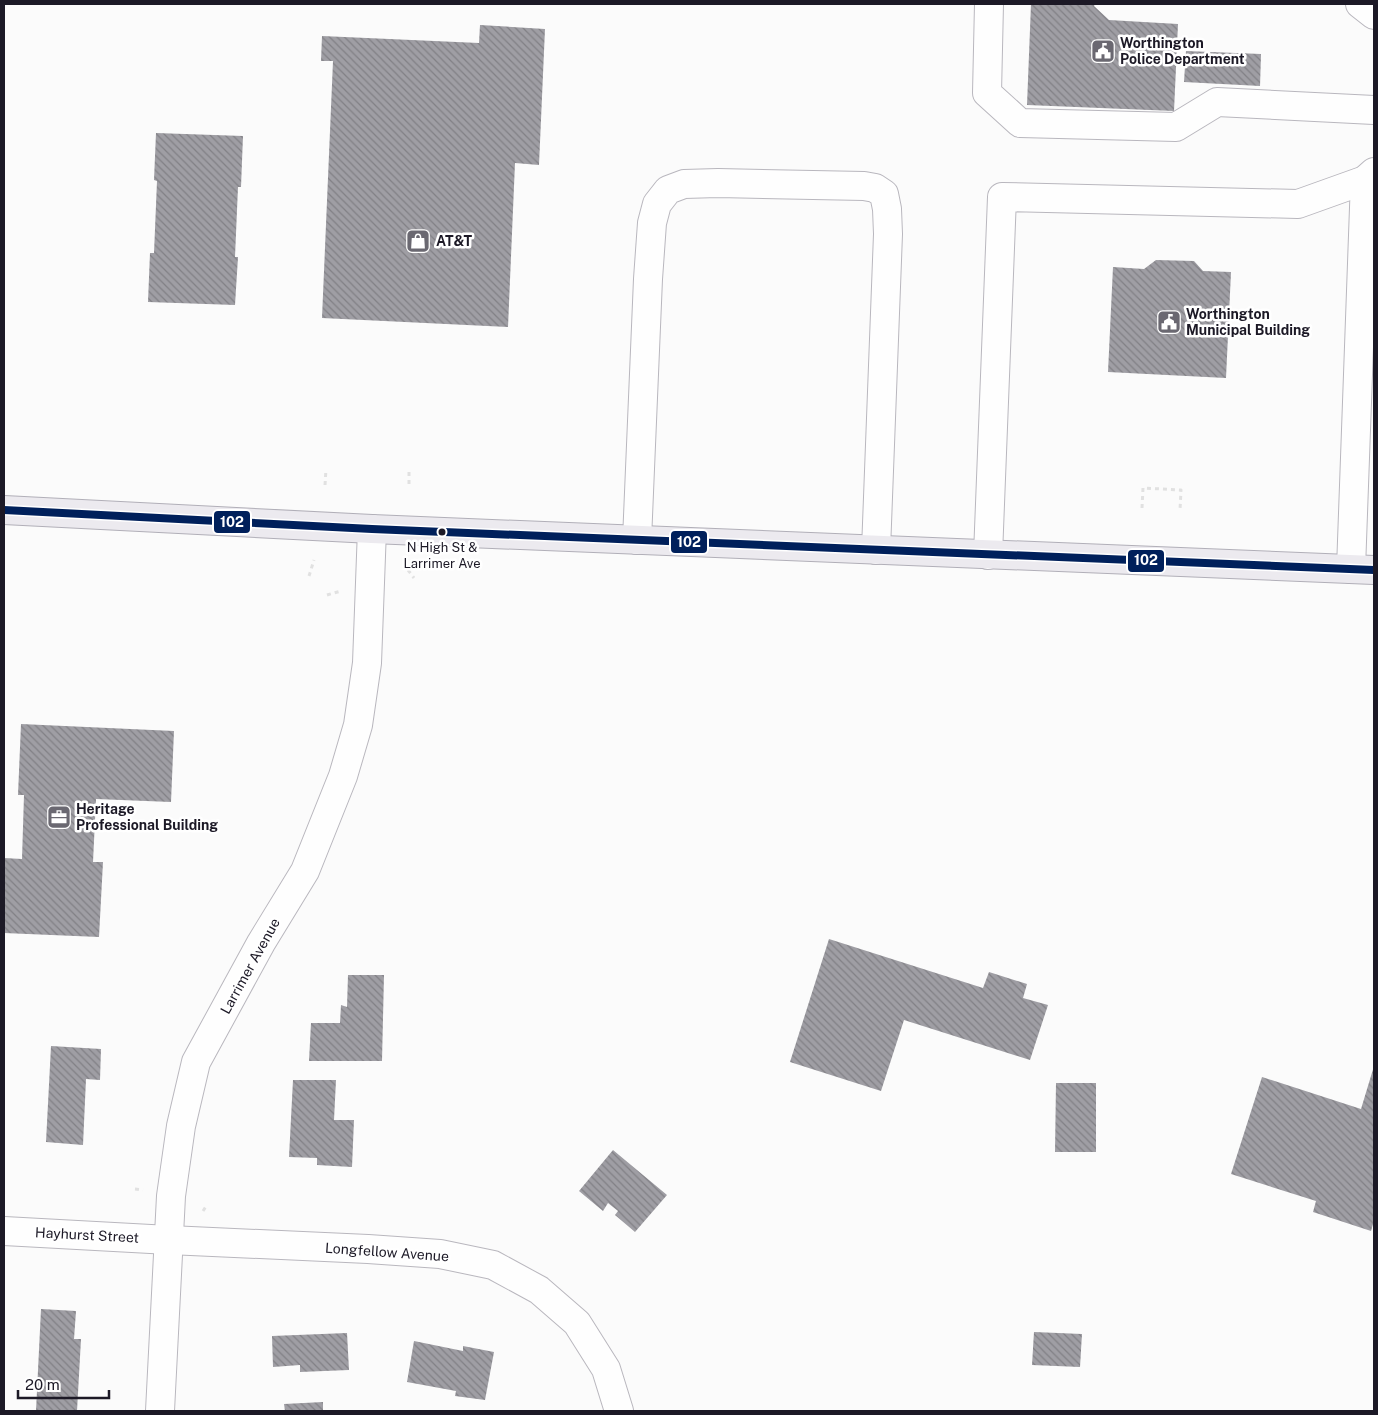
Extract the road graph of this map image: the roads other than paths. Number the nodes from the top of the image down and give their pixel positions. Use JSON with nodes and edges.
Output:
{"nodes":[{"id":1,"x":989,"y":4,"type":"edge"},
{"id":2,"x":1360,"y":4,"type":"edge"},
{"id":3,"x":1374,"y":15,"type":"edge"},
{"id":4,"x":1374,"y":110,"type":"edge"},
{"id":5,"x":1369,"y":176,"type":"edge"},
{"id":6,"x":4,"y":510,"type":"edge"},
{"id":7,"x":372,"y":529,"type":"junction"},
{"id":8,"x":637,"y":540,"type":"junction"},
{"id":9,"x":876,"y":550,"type":"junction"},
{"id":10,"x":988,"y":554,"type":"junction"},
{"id":11,"x":1363,"y":570,"type":"edge"},
{"id":12,"x":4,"y":1230,"type":"edge"},
{"id":13,"x":169,"y":1240,"type":"junction"},
{"id":14,"x":160,"y":1411,"type":"edge"},
{"id":15,"x":619,"y":1411,"type":"edge"}],
"edges":[{"from":1,"to":4,"type":"street"},
{"from":2,"to":3,"type":"street"},
{"from":5,"to":10,"type":"street"},
{"from":5,"to":11,"type":"street"},
{"from":6,"to":7,"type":"main road"},
{"from":7,"to":8,"type":"main road"},
{"from":7,"to":13,"type":"street","name":"Larrimer Avenue"},
{"from":8,"to":9,"type":"main road"},
{"from":8,"to":9,"type":"street"},
{"from":9,"to":10,"type":"main road"},
{"from":10,"to":11,"type":"main road"},
{"from":12,"to":13,"type":"street","name":"Hayhurst Street"},
{"from":13,"to":14,"type":"street","name":"Larrimer Avenue"},
{"from":13,"to":15,"type":"street","name":"Longfellow Avenue"}]}
